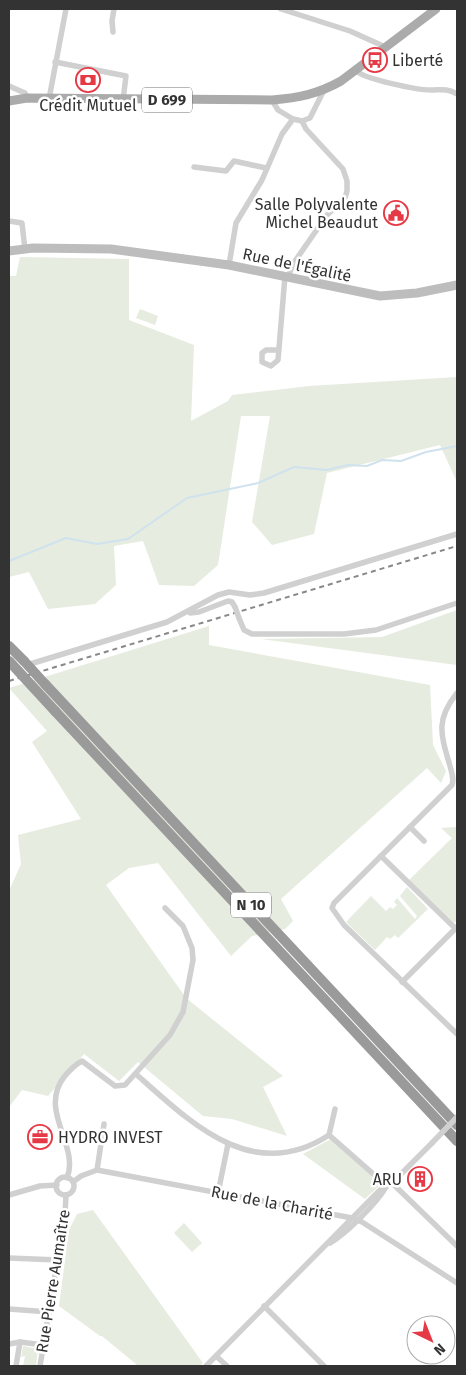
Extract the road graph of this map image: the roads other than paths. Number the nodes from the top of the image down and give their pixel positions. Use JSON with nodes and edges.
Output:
{"nodes":[{"id":1,"x":66,"y":9,"type":"edge"},
{"id":2,"x":114,"y":9,"type":"edge"},
{"id":3,"x":282,"y":9,"type":"edge"},
{"id":4,"x":436,"y":9,"type":"edge"},
{"id":5,"x":113,"y":32,"type":"dead end"},
{"id":6,"x":384,"y":49,"type":"junction"},
{"id":7,"x":55,"y":62,"type":"junction"},
{"id":8,"x":354,"y":70,"type":"junction"},
{"id":9,"x":457,"y":85,"type":"edge"},
{"id":10,"x":9,"y":86,"type":"edge"},
{"id":11,"x":324,"y":90,"type":"junction"},
{"id":12,"x":456,"y":93,"type":"edge"},
{"id":13,"x":27,"y":98,"type":"junction"},
{"id":14,"x":49,"y":99,"type":"junction"},
{"id":15,"x":123,"y":100,"type":"junction"},
{"id":16,"x":272,"y":100,"type":"junction"},
{"id":17,"x":9,"y":101,"type":"edge"},
{"id":18,"x":293,"y":119,"type":"junction"},
{"id":19,"x":302,"y":121,"type":"junction"},
{"id":20,"x":194,"y":167,"type":"dead end"},
{"id":21,"x":266,"y":168,"type":"junction"},
{"id":22,"x":9,"y":221,"type":"edge"},
{"id":23,"x":9,"y":250,"type":"edge"},
{"id":24,"x":25,"y":250,"type":"junction"},
{"id":25,"x":229,"y":265,"type":"junction"},
{"id":26,"x":286,"y":277,"type":"junction"},
{"id":27,"x":457,"y":285,"type":"edge"},
{"id":28,"x":279,"y":350,"type":"dead end"},
{"id":29,"x":457,"y":534,"type":"edge"},
{"id":30,"x":457,"y":603,"type":"edge"},
{"id":31,"x":187,"y":613,"type":"junction"},
{"id":32,"x":9,"y":646,"type":"edge"},
{"id":33,"x":9,"y":660,"type":"edge"},
{"id":34,"x":9,"y":670,"type":"edge"},
{"id":35,"x":457,"y":693,"type":"edge"},
{"id":36,"x":455,"y":776,"type":"edge"},
{"id":37,"x":410,"y":827,"type":"junction"},
{"id":38,"x":424,"y":841,"type":"dead end"},
{"id":39,"x":380,"y":856,"type":"junction"},
{"id":40,"x":165,"y":908,"type":"dead end"},
{"id":41,"x":456,"y":928,"type":"edge"},
{"id":42,"x":402,"y":982,"type":"junction"},
{"id":43,"x":457,"y":1034,"type":"edge"},
{"id":44,"x":136,"y":1074,"type":"junction"},
{"id":45,"x":335,"y":1109,"type":"dead end"},
{"id":46,"x":457,"y":1117,"type":"edge"},
{"id":47,"x":104,"y":1124,"type":"dead end"},
{"id":48,"x":457,"y":1125,"type":"edge"},
{"id":49,"x":329,"y":1135,"type":"junction"},
{"id":50,"x":457,"y":1141,"type":"edge"},
{"id":51,"x":228,"y":1144,"type":"junction"},
{"id":52,"x":70,"y":1167,"type":"junction"},
{"id":53,"x":97,"y":1170,"type":"junction"},
{"id":54,"x":81,"y":1176,"type":"junction"},
{"id":55,"x":67,"y":1178,"type":"junction"},
{"id":56,"x":73,"y":1182,"type":"junction"},
{"id":57,"x":389,"y":1184,"type":"junction"},
{"id":58,"x":57,"y":1185,"type":"junction"},
{"id":59,"x":218,"y":1193,"type":"junction"},
{"id":60,"x":9,"y":1195,"type":"edge"},
{"id":61,"x":66,"y":1195,"type":"junction"},
{"id":62,"x":355,"y":1219,"type":"junction"},
{"id":63,"x":457,"y":1246,"type":"edge"},
{"id":64,"x":9,"y":1258,"type":"edge"},
{"id":65,"x":58,"y":1260,"type":"junction"},
{"id":66,"x":457,"y":1283,"type":"edge"},
{"id":67,"x":264,"y":1306,"type":"junction"},
{"id":68,"x":9,"y":1309,"type":"edge"},
{"id":69,"x":49,"y":1312,"type":"junction"},
{"id":70,"x":20,"y":1342,"type":"junction"},
{"id":71,"x":9,"y":1344,"type":"edge"},
{"id":72,"x":43,"y":1345,"type":"junction"},
{"id":73,"x":216,"y":1356,"type":"junction"},
{"id":74,"x":16,"y":1366,"type":"edge"},
{"id":75,"x":40,"y":1366,"type":"edge"},
{"id":76,"x":206,"y":1366,"type":"edge"},
{"id":77,"x":226,"y":1366,"type":"edge"},
{"id":78,"x":324,"y":1366,"type":"edge"}],
"edges":[{"from":1,"to":7,"type":"street"},
{"from":2,"to":5,"type":"street"},
{"from":3,"to":6,"type":"street"},
{"from":4,"to":6,"type":"main road","number":"D 699"},
{"from":6,"to":8,"type":"main road","number":"D 699"},
{"from":7,"to":14,"type":"street"},
{"from":7,"to":15,"type":"street"},
{"from":8,"to":11,"type":"main road","number":"D 699"},
{"from":8,"to":12,"type":"street"},
{"from":9,"to":12,"type":"street"},
{"from":10,"to":13,"type":"street"},
{"from":11,"to":16,"type":"main road","number":"D 699"},
{"from":11,"to":19,"type":"street"},
{"from":13,"to":14,"type":"main road","number":"D 699"},
{"from":13,"to":17,"type":"main road","number":"D 699"},
{"from":14,"to":15,"type":"main road","number":"D 699"},
{"from":15,"to":16,"type":"main road","number":"D 699"},
{"from":16,"to":18,"type":"street"},
{"from":18,"to":19,"type":"street"},
{"from":18,"to":21,"type":"street"},
{"from":19,"to":26,"type":"street"},
{"from":20,"to":21,"type":"street"},
{"from":21,"to":25,"type":"street"},
{"from":22,"to":24,"type":"street"},
{"from":23,"to":24,"type":"street","name":"Rue de l'Égalité"},
{"from":24,"to":25,"type":"street","name":"Rue de l'Égalité"},
{"from":25,"to":26,"type":"street","name":"Rue de l'Égalité"},
{"from":26,"to":27,"type":"street","name":"Rue de l'Égalité"},
{"from":26,"to":28,"type":"street"},
{"from":29,"to":31,"type":"street"},
{"from":30,"to":31,"type":"street","bridge":true},
{"from":31,"to":34,"type":"street"},
{"from":32,"to":48,"type":"highway","number":"N 10","bridge":true},
{"from":33,"to":50,"type":"highway","number":"N 10","bridge":true},
{"from":35,"to":36,"type":"street"},
{"from":36,"to":37,"type":"street"},
{"from":37,"to":38,"type":"street"},
{"from":37,"to":39,"type":"street"},
{"from":39,"to":41,"type":"street"},
{"from":39,"to":42,"type":"street"},
{"from":40,"to":44,"type":"street"},
{"from":41,"to":42,"type":"street"},
{"from":42,"to":43,"type":"street"},
{"from":44,"to":51,"type":"street"},
{"from":44,"to":52,"type":"street"},
{"from":45,"to":49,"type":"street"},
{"from":46,"to":57,"type":"street","bridge":true},
{"from":47,"to":53,"type":"street"},
{"from":49,"to":51,"type":"street"},
{"from":49,"to":57,"type":"street"},
{"from":51,"to":59,"type":"street"},
{"from":52,"to":54,"type":"street"},
{"from":52,"to":55,"type":"street"},
{"from":53,"to":54,"type":"street"},
{"from":53,"to":59,"type":"street","name":"Rue de la Charité"},
{"from":54,"to":56,"type":"street"},
{"from":55,"to":56,"type":"street"},
{"from":55,"to":58,"type":"street"},
{"from":56,"to":61,"type":"street"},
{"from":57,"to":62,"type":"street"},
{"from":57,"to":63,"type":"street"},
{"from":58,"to":60,"type":"street"},
{"from":58,"to":61,"type":"street"},
{"from":59,"to":62,"type":"street","name":"Rue de la Charité"},
{"from":61,"to":65,"type":"street","name":"Rue Pierre Aumaître"},
{"from":62,"to":66,"type":"street","name":"Rue de la Charité"},
{"from":62,"to":67,"type":"street"},
{"from":64,"to":65,"type":"street"},
{"from":65,"to":69,"type":"street","name":"Rue Pierre Aumaître"},
{"from":67,"to":73,"type":"street"},
{"from":67,"to":78,"type":"street"},
{"from":68,"to":69,"type":"street"},
{"from":69,"to":72,"type":"street","name":"Rue Pierre Aumaître"},
{"from":70,"to":71,"type":"street"},
{"from":70,"to":72,"type":"street"},
{"from":70,"to":74,"type":"street"},
{"from":72,"to":75,"type":"street","name":"Rue Pierre Aumaître"},
{"from":73,"to":76,"type":"street"},
{"from":73,"to":77,"type":"street"}]}
